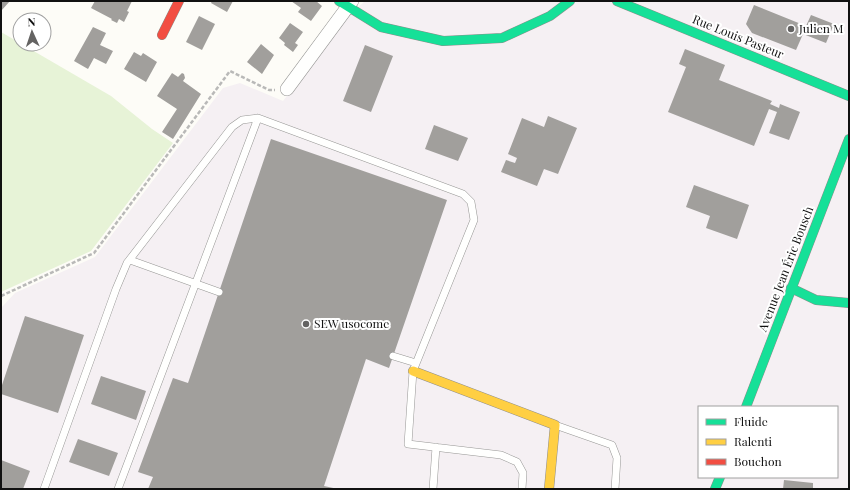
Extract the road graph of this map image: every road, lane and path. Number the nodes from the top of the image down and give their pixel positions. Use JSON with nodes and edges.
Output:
{"nodes":[{"id":1,"x":179,"y":1,"type":"edge"},
{"id":2,"x":570,"y":1,"type":"edge"},
{"id":3,"x":617,"y":1,"type":"edge"},
{"id":4,"x":346,"y":3,"type":"edge"},
{"id":5,"x":162,"y":35,"type":"dead end"},
{"id":6,"x":287,"y":89,"type":"joint"},
{"id":7,"x":849,"y":96,"type":"edge"},
{"id":8,"x":258,"y":118,"type":"junction"},
{"id":9,"x":849,"y":139,"type":"edge"},
{"id":10,"x":130,"y":260,"type":"junction"},
{"id":11,"x":196,"y":283,"type":"junction"},
{"id":12,"x":791,"y":288,"type":"junction"},
{"id":13,"x":219,"y":292,"type":"dead end"},
{"id":14,"x":1,"y":296,"type":"edge"},
{"id":15,"x":849,"y":303,"type":"edge"},
{"id":16,"x":393,"y":356,"type":"dead end"},
{"id":17,"x":414,"y":367,"type":"junction"},
{"id":18,"x":746,"y":406,"type":"edge"},
{"id":19,"x":555,"y":425,"type":"junction"},
{"id":20,"x":436,"y":447,"type":"junction"},
{"id":21,"x":720,"y":478,"type":"edge"},
{"id":22,"x":44,"y":489,"type":"edge"},
{"id":23,"x":118,"y":489,"type":"edge"},
{"id":24,"x":433,"y":489,"type":"edge"},
{"id":25,"x":522,"y":489,"type":"edge"},
{"id":26,"x":550,"y":489,"type":"edge"},
{"id":27,"x":615,"y":489,"type":"edge"},
{"id":28,"x":716,"y":489,"type":"edge"}],
"edges":[{"from":1,"to":5,"type":"street"},
{"from":2,"to":4,"type":"street"},
{"from":3,"to":7,"type":"street","name":"Rue Louis Pasteur"},
{"from":4,"to":6,"type":"street"},
{"from":6,"to":14,"type":"path"},
{"from":8,"to":10,"type":"lane"},
{"from":8,"to":11,"type":"lane"},
{"from":8,"to":17,"type":"lane"},
{"from":9,"to":12,"type":"street","name":"Avenue Jean Éric Bousch"},
{"from":10,"to":11,"type":"lane"},
{"from":10,"to":22,"type":"lane"},
{"from":11,"to":13,"type":"lane"},
{"from":11,"to":23,"type":"lane"},
{"from":12,"to":15,"type":"street"},
{"from":12,"to":18,"type":"street","name":"Avenue Jean Éric Bousch"},
{"from":16,"to":17,"type":"lane"},
{"from":17,"to":19,"type":"street"},
{"from":17,"to":20,"type":"lane"},
{"from":19,"to":26,"type":"street"},
{"from":19,"to":27,"type":"lane"},
{"from":20,"to":24,"type":"lane"},
{"from":20,"to":25,"type":"lane"},
{"from":21,"to":28,"type":"street"}]}
